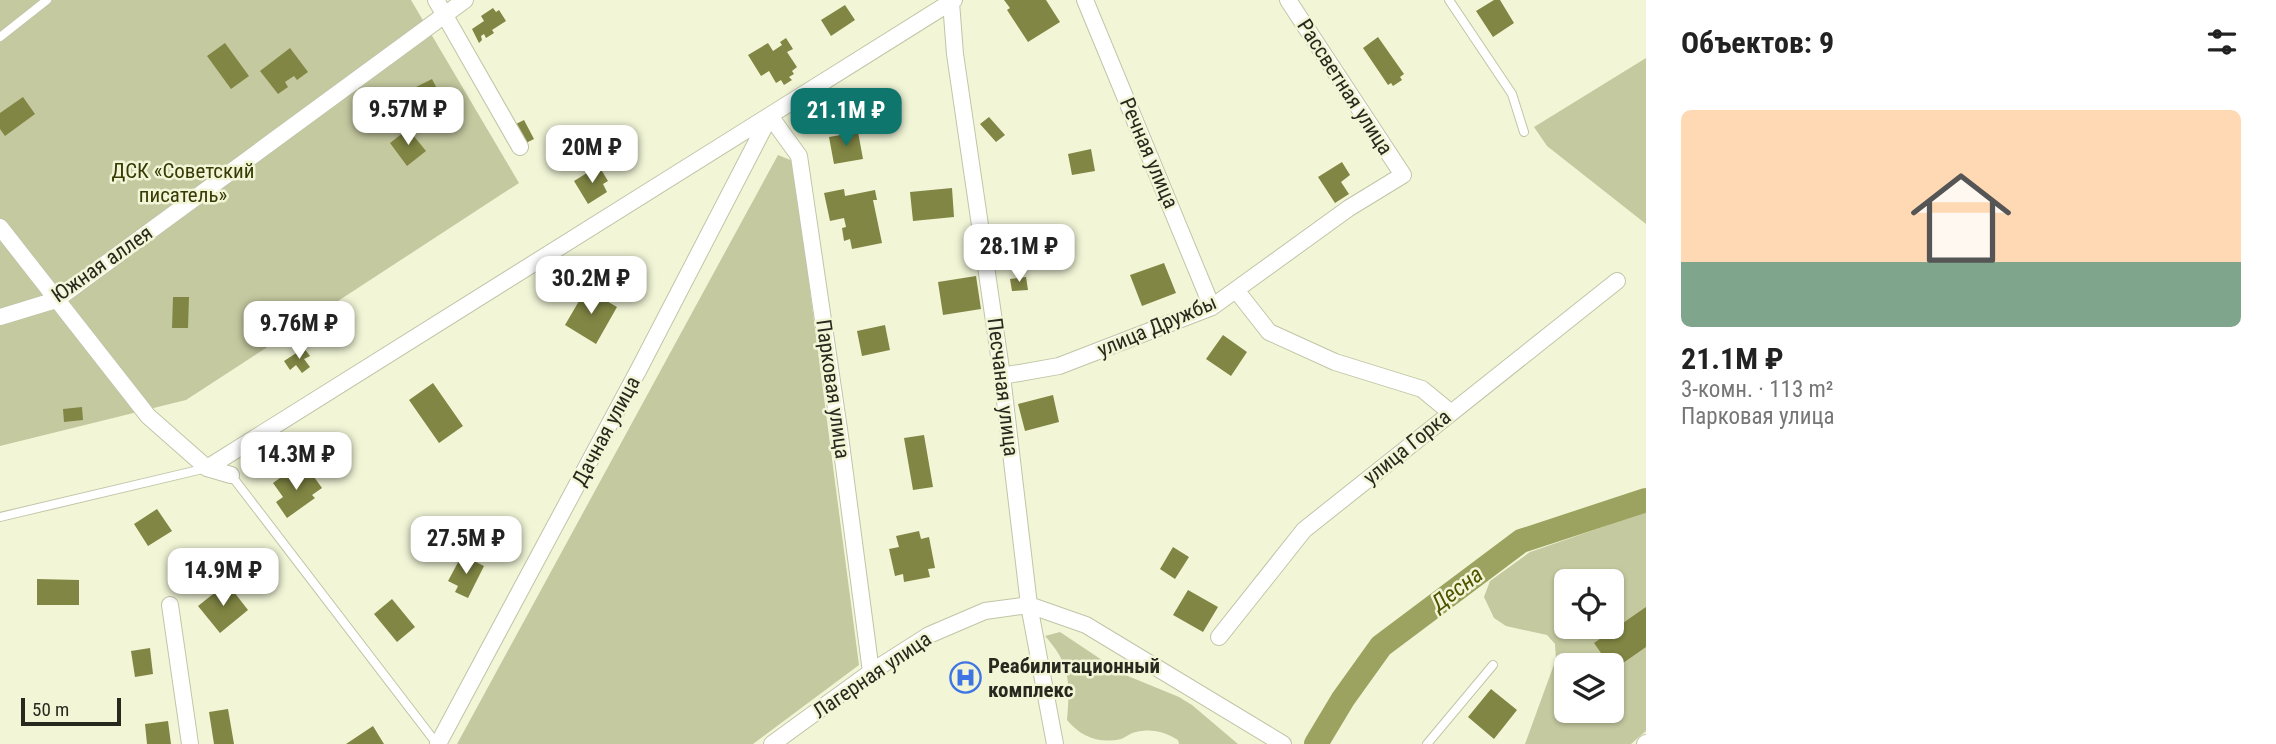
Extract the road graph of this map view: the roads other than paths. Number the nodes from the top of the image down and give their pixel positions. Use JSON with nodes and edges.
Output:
{"nodes":[{"id":1,"x":47,"y":0,"type":"edge"},
{"id":2,"x":465,"y":0,"type":"edge"},
{"id":3,"x":1085,"y":0,"type":"edge"},
{"id":4,"x":1288,"y":0,"type":"edge"},
{"id":5,"x":1449,"y":0,"type":"edge"},
{"id":6,"x":952,"y":1,"type":"edge"},
{"id":7,"x":438,"y":12,"type":"edge"},
{"id":8,"x":0,"y":37,"type":"edge"},
{"id":9,"x":770,"y":116,"type":"junction"},
{"id":10,"x":1524,"y":132,"type":"dead end"},
{"id":11,"x":520,"y":147,"type":"dead end"},
{"id":12,"x":1402,"y":175,"type":"joint"},
{"id":13,"x":0,"y":227,"type":"edge"},
{"id":14,"x":1617,"y":281,"type":"dead end"},
{"id":15,"x":1236,"y":290,"type":"junction"},
{"id":16,"x":56,"y":300,"type":"junction"},
{"id":17,"x":1212,"y":307,"type":"junction"},
{"id":18,"x":0,"y":317,"type":"edge"},
{"id":19,"x":1002,"y":376,"type":"junction"},
{"id":20,"x":1450,"y":412,"type":"junction"},
{"id":21,"x":207,"y":468,"type":"junction"},
{"id":22,"x":231,"y":475,"type":"joint"},
{"id":23,"x":0,"y":517,"type":"edge"},
{"id":24,"x":170,"y":605,"type":"dead end"},
{"id":25,"x":1029,"y":605,"type":"junction"},
{"id":26,"x":1219,"y":637,"type":"dead end"},
{"id":27,"x":1493,"y":665,"type":"dead end"},
{"id":28,"x":871,"y":672,"type":"junction"},
{"id":29,"x":1279,"y":742,"type":"edge"},
{"id":30,"x":190,"y":744,"type":"edge"},
{"id":31,"x":438,"y":744,"type":"edge"},
{"id":32,"x":772,"y":744,"type":"edge"},
{"id":33,"x":1055,"y":744,"type":"edge"},
{"id":34,"x":1427,"y":744,"type":"edge"}],
"edges":[{"from":1,"to":8,"type":"lane"},
{"from":2,"to":7,"type":"street","name":"Южная аллея"},
{"from":3,"to":17,"type":"street","name":"Речная улица"},
{"from":4,"to":12,"type":"street","name":"Рассветная улица"},
{"from":5,"to":10,"type":"lane"},
{"from":6,"to":9,"type":"street"},
{"from":6,"to":19,"type":"street","name":"Песчаная улица"},
{"from":7,"to":11,"type":"street"},
{"from":7,"to":16,"type":"street","name":"Южная аллея"},
{"from":9,"to":21,"type":"street"},
{"from":9,"to":28,"type":"street","name":"Парковая улица"},
{"from":9,"to":31,"type":"street","name":"Дачная улица"},
{"from":12,"to":15,"type":"street","name":"улица Дружбы"},
{"from":13,"to":16,"type":"street"},
{"from":14,"to":20,"type":"street","name":"улица Горка"},
{"from":15,"to":17,"type":"street","name":"улица Дружбы"},
{"from":15,"to":20,"type":"street"},
{"from":16,"to":18,"type":"street","name":"Южная аллея"},
{"from":16,"to":21,"type":"street"},
{"from":17,"to":19,"type":"street","name":"улица Дружбы"},
{"from":19,"to":25,"type":"street","name":"Песчаная улица"},
{"from":20,"to":26,"type":"street","name":"улица Горка"},
{"from":21,"to":22,"type":"street"},
{"from":21,"to":23,"type":"lane"},
{"from":22,"to":31,"type":"lane"},
{"from":24,"to":30,"type":"street"},
{"from":25,"to":28,"type":"street","name":"Лагерная улица"},
{"from":25,"to":29,"type":"street","name":"Лагерная улица"},
{"from":25,"to":33,"type":"street","name":"Песчаная улица"},
{"from":27,"to":34,"type":"lane"},
{"from":28,"to":32,"type":"street","name":"Лагерная улица"}]}
